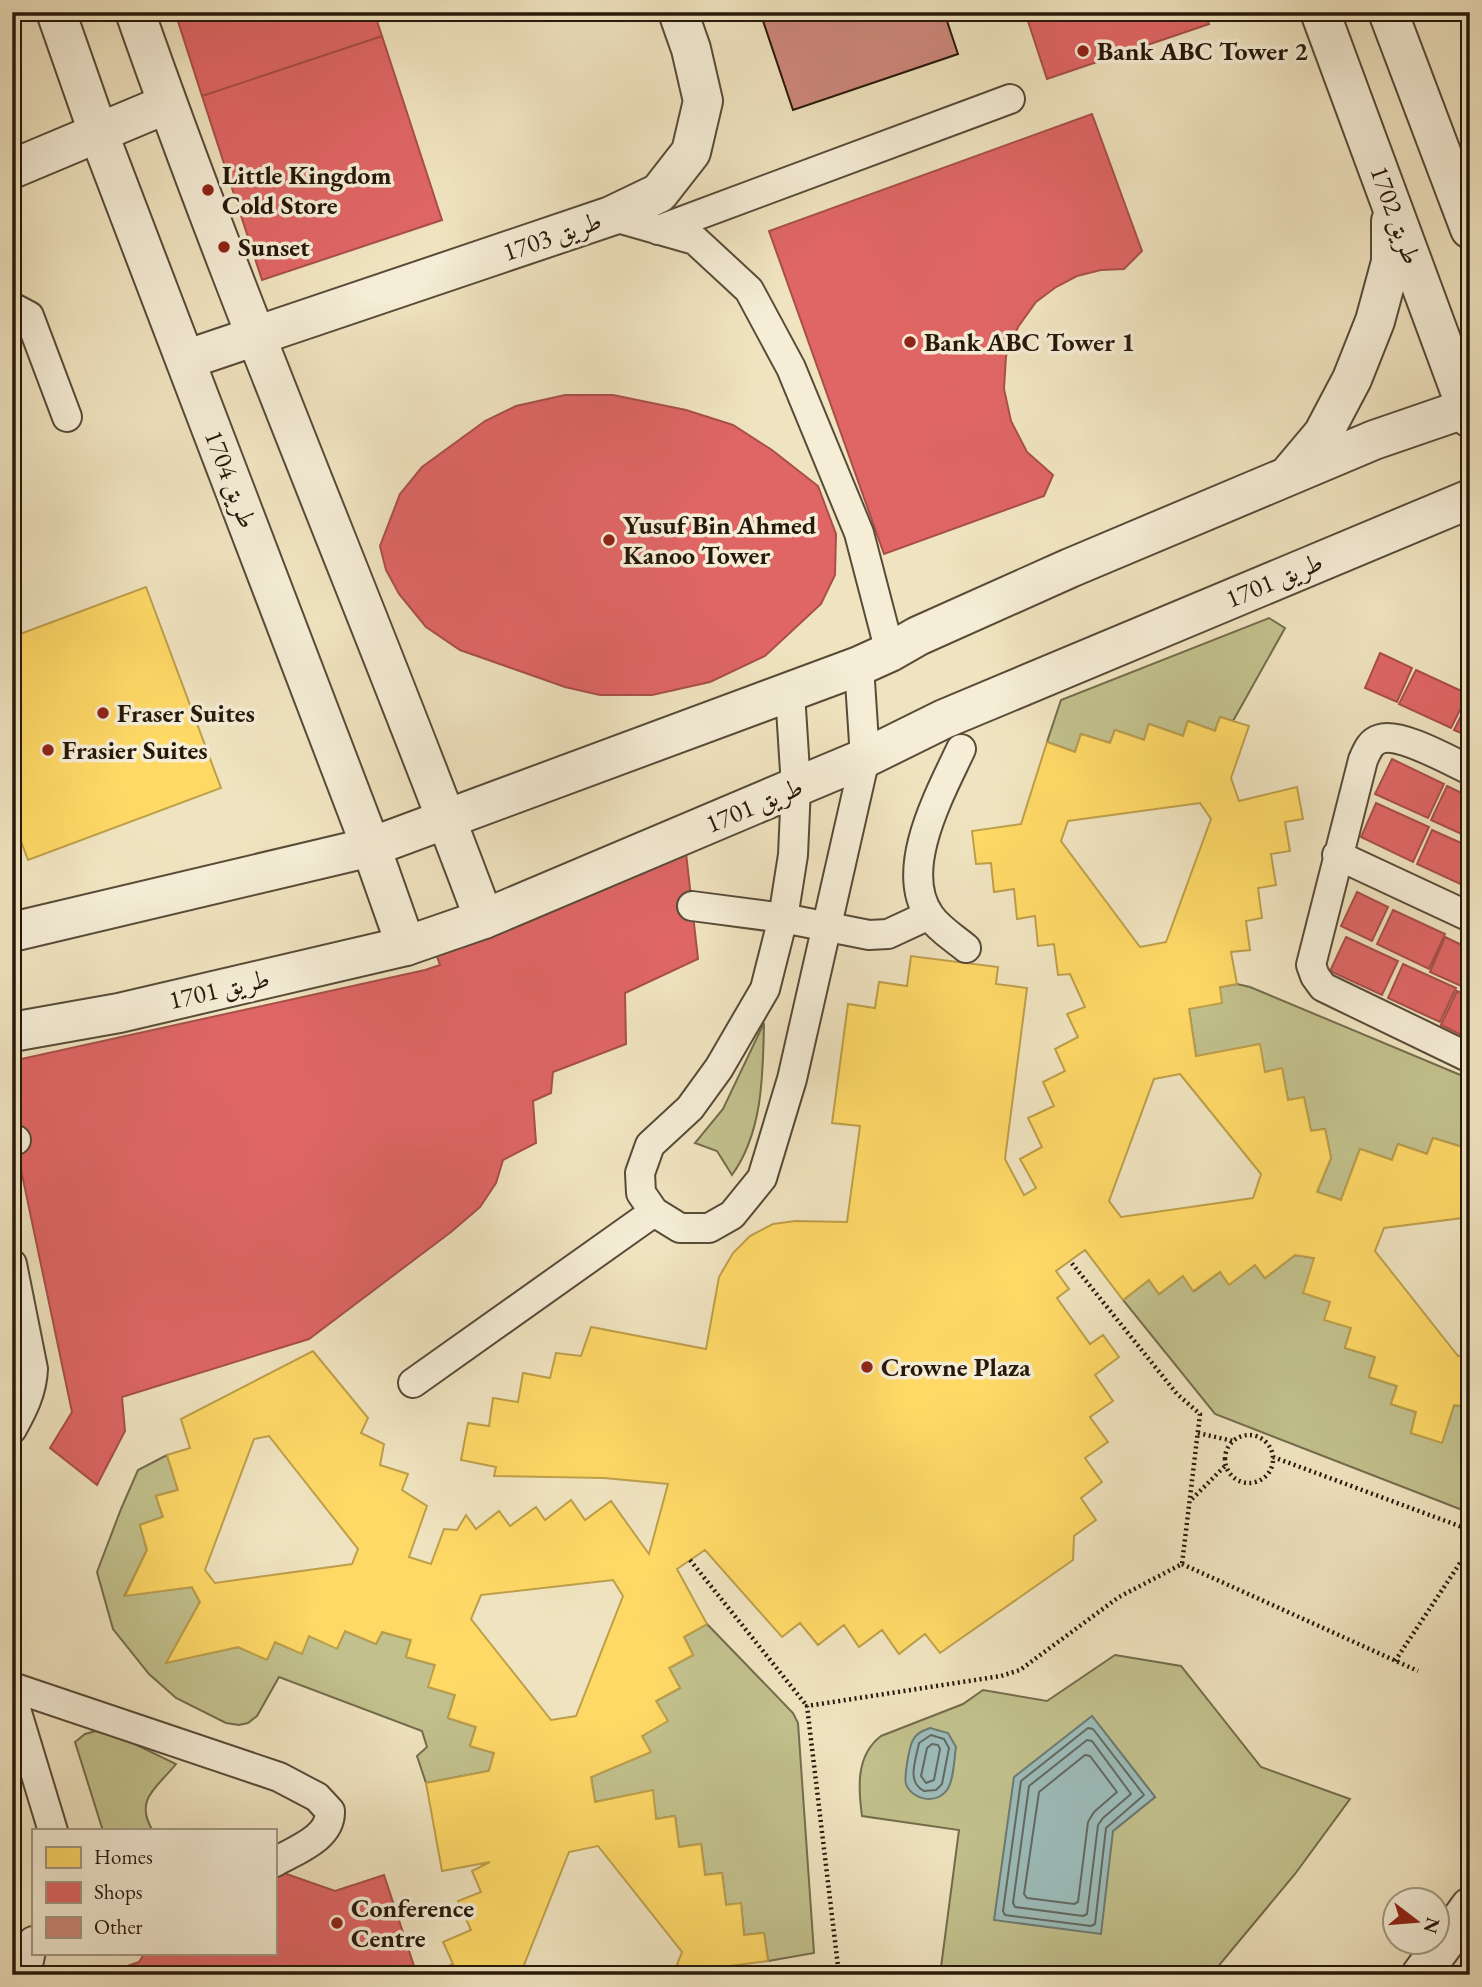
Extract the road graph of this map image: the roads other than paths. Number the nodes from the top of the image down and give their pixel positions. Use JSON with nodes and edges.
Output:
{"nodes":[{"id":1,"x":56,"y":12,"type":"edge"},
{"id":2,"x":135,"y":12,"type":"edge"},
{"id":3,"x":678,"y":12,"type":"edge"},
{"id":4,"x":1320,"y":12,"type":"edge"},
{"id":5,"x":1388,"y":12,"type":"edge"},
{"id":6,"x":1010,"y":99,"type":"dead end"},
{"id":7,"x":167,"y":104,"type":"junction"},
{"id":8,"x":98,"y":132,"type":"junction"},
{"id":9,"x":12,"y":169,"type":"edge"},
{"id":10,"x":1391,"y":202,"type":"junction"},
{"id":11,"x":611,"y":216,"type":"junction"},
{"id":12,"x":1470,"y":229,"type":"edge"},
{"id":13,"x":658,"y":230,"type":"junction"},
{"id":14,"x":12,"y":307,"type":"edge"},
{"id":15,"x":256,"y":335,"type":"junction"},
{"id":16,"x":185,"y":360,"type":"junction"},
{"id":17,"x":1469,"y":411,"type":"edge"},
{"id":18,"x":67,"y":417,"type":"dead end"},
{"id":19,"x":1287,"y":477,"type":"junction"},
{"id":20,"x":1470,"y":499,"type":"edge"},
{"id":21,"x":875,"y":659,"type":"junction"},
{"id":22,"x":790,"y":693,"type":"junction"},
{"id":23,"x":961,"y":749,"type":"dead end"},
{"id":24,"x":864,"y":758,"type":"junction"},
{"id":25,"x":1470,"y":769,"type":"edge"},
{"id":26,"x":796,"y":788,"type":"junction"},
{"id":27,"x":447,"y":820,"type":"junction"},
{"id":28,"x":371,"y":847,"type":"junction"},
{"id":29,"x":1337,"y":855,"type":"junction"},
{"id":30,"x":692,"y":906,"type":"dead end"},
{"id":31,"x":929,"y":915,"type":"junction"},
{"id":32,"x":1470,"y":917,"type":"edge"},
{"id":33,"x":783,"y":918,"type":"junction"},
{"id":34,"x":484,"y":919,"type":"junction"},
{"id":35,"x":826,"y":926,"type":"junction"},
{"id":36,"x":12,"y":932,"type":"edge"},
{"id":37,"x":406,"y":946,"type":"junction"},
{"id":38,"x":966,"y":948,"type":"dead end"},
{"id":39,"x":12,"y":1032,"type":"edge"},
{"id":40,"x":1470,"y":1058,"type":"edge"},
{"id":41,"x":654,"y":1212,"type":"junction"},
{"id":42,"x":12,"y":1264,"type":"edge"},
{"id":43,"x":413,"y":1383,"type":"dead end"},
{"id":44,"x":12,"y":1429,"type":"edge"},
{"id":45,"x":12,"y":1687,"type":"edge"},
{"id":46,"x":12,"y":1696,"type":"edge"},
{"id":47,"x":52,"y":1829,"type":"edge"},
{"id":48,"x":276,"y":1861,"type":"edge"},
{"id":49,"x":1470,"y":1907,"type":"edge"},
{"id":50,"x":32,"y":1946,"type":"edge"},
{"id":51,"x":26,"y":1975,"type":"edge"},
{"id":52,"x":1421,"y":1975,"type":"edge"}],
"edges":[{"from":1,"to":8,"type":"street","name":"طريق 1704"},
{"from":2,"to":7,"type":"street"},
{"from":3,"to":11,"type":"street","name":"طريق 1703"},
{"from":4,"to":10,"type":"street","name":"طريق 1702"},
{"from":5,"to":12,"type":"street"},
{"from":6,"to":13,"type":"lane"},
{"from":7,"to":8,"type":"street"},
{"from":7,"to":15,"type":"street"},
{"from":8,"to":9,"type":"street"},
{"from":8,"to":16,"type":"street","name":"طريق 1704"},
{"from":10,"to":17,"type":"street","name":"طريق 1702"},
{"from":10,"to":19,"type":"street"},
{"from":11,"to":13,"type":"lane"},
{"from":11,"to":15,"type":"street","name":"طريق 1703"},
{"from":13,"to":21,"type":"lane"},
{"from":14,"to":18,"type":"lane"},
{"from":15,"to":16,"type":"street","name":"طريق 1703"},
{"from":15,"to":27,"type":"street"},
{"from":16,"to":28,"type":"street","name":"طريق 1704"},
{"from":17,"to":19,"type":"street"},
{"from":19,"to":21,"type":"street"},
{"from":20,"to":24,"type":"street","name":"طريق 1701"},
{"from":21,"to":22,"type":"street"},
{"from":21,"to":24,"type":"lane"},
{"from":22,"to":26,"type":"lane"},
{"from":22,"to":27,"type":"street"},
{"from":23,"to":31,"type":"lane"},
{"from":24,"to":26,"type":"street","name":"طريق 1701"},
{"from":24,"to":35,"type":"lane"},
{"from":25,"to":29,"type":"lane"},
{"from":26,"to":33,"type":"lane"},
{"from":26,"to":34,"type":"street","name":"طريق 1701"},
{"from":27,"to":28,"type":"street"},
{"from":27,"to":34,"type":"street"},
{"from":28,"to":36,"type":"street"},
{"from":28,"to":37,"type":"street","name":"طريق 1704"},
{"from":29,"to":32,"type":"lane"},
{"from":29,"to":40,"type":"lane"},
{"from":30,"to":33,"type":"lane"},
{"from":31,"to":35,"type":"lane"},
{"from":31,"to":38,"type":"lane"},
{"from":33,"to":35,"type":"lane"},
{"from":33,"to":41,"type":"lane"},
{"from":34,"to":37,"type":"street","name":"طريق 1701"},
{"from":35,"to":41,"type":"lane"},
{"from":37,"to":39,"type":"street","name":"طريق 1701"},
{"from":41,"to":43,"type":"lane"},
{"from":42,"to":44,"type":"lane"},
{"from":45,"to":48,"type":"lane"},
{"from":46,"to":47,"type":"lane"},
{"from":49,"to":52,"type":"street"},
{"from":50,"to":51,"type":"lane"}]}
